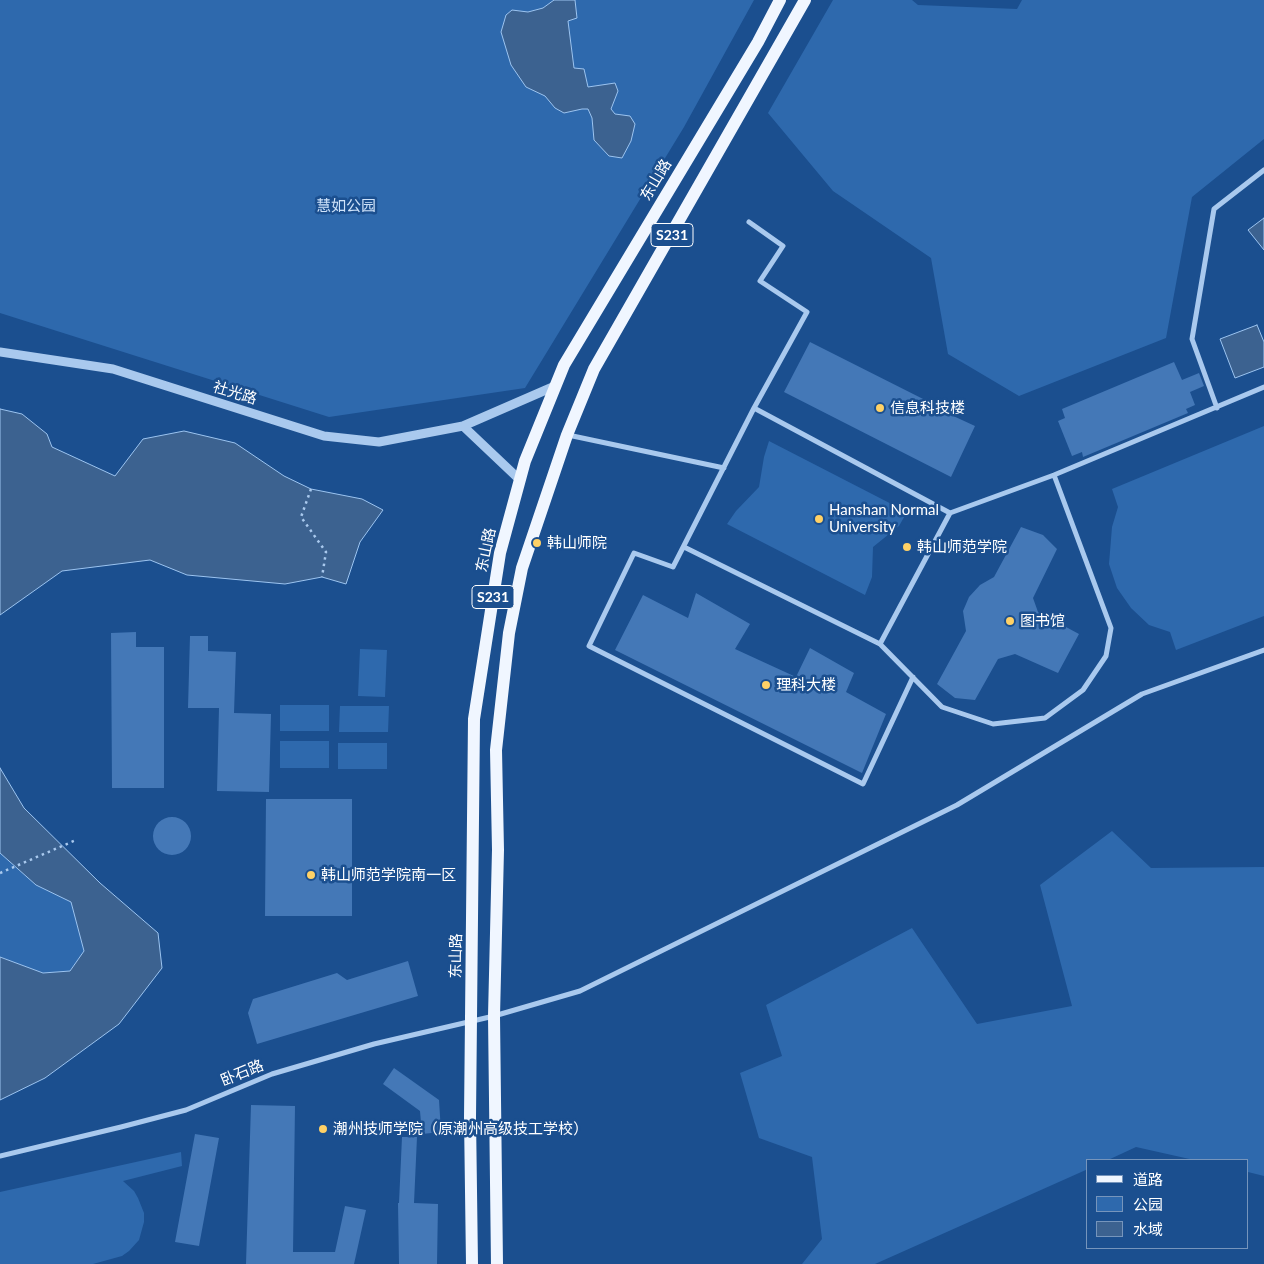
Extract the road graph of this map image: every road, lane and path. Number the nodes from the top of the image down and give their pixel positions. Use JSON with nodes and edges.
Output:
{"nodes":[{"id":1,"x":780,"y":0,"type":"edge"},
{"id":2,"x":805,"y":0,"type":"edge"},
{"id":3,"x":1264,"y":170,"type":"edge"},
{"id":4,"x":749,"y":222,"type":"dead end"},
{"id":5,"x":0,"y":352,"type":"edge"},
{"id":6,"x":555,"y":386,"type":"junction"},
{"id":7,"x":1264,"y":388,"type":"edge"},
{"id":8,"x":754,"y":408,"type":"junction"},
{"id":9,"x":1216,"y":408,"type":"junction"},
{"id":10,"x":463,"y":426,"type":"junction"},
{"id":11,"x":567,"y":435,"type":"junction"},
{"id":12,"x":724,"y":468,"type":"junction"},
{"id":13,"x":1054,"y":475,"type":"junction"},
{"id":14,"x":520,"y":480,"type":"junction"},
{"id":15,"x":311,"y":489,"type":"dead end"},
{"id":16,"x":950,"y":514,"type":"junction"},
{"id":17,"x":684,"y":547,"type":"junction"},
{"id":18,"x":322,"y":577,"type":"dead end"},
{"id":19,"x":880,"y":644,"type":"junction"},
{"id":20,"x":1264,"y":650,"type":"edge"},
{"id":21,"x":913,"y":677,"type":"junction"},
{"id":22,"x":76,"y":840,"type":"dead end"},
{"id":23,"x":0,"y":873,"type":"edge"},
{"id":24,"x":494,"y":1016,"type":"junction"},
{"id":25,"x":471,"y":1021,"type":"junction"},
{"id":26,"x":0,"y":1156,"type":"edge"},
{"id":27,"x":472,"y":1264,"type":"edge"},
{"id":28,"x":497,"y":1264,"type":"edge"}],
"edges":[{"from":1,"to":6,"type":"main road","name":"东山路","number":"S231"},
{"from":2,"to":11,"type":"main road","number":"S231"},
{"from":3,"to":9,"type":"street"},
{"from":4,"to":8,"type":"street"},
{"from":5,"to":10,"type":"street","name":"社光路"},
{"from":6,"to":10,"type":"street","name":"社光路"},
{"from":6,"to":14,"type":"main road","name":"东山路","number":"S231"},
{"from":7,"to":9,"type":"street"},
{"from":8,"to":12,"type":"street"},
{"from":8,"to":16,"type":"street"},
{"from":9,"to":13,"type":"street"},
{"from":10,"to":14,"type":"street"},
{"from":11,"to":12,"type":"street"},
{"from":11,"to":24,"type":"main road","number":"S231"},
{"from":12,"to":17,"type":"street"},
{"from":13,"to":16,"type":"street"},
{"from":13,"to":21,"type":"street"},
{"from":14,"to":25,"type":"main road","name":"东山路","number":"S231"},
{"from":15,"to":18,"type":"path"},
{"from":16,"to":19,"type":"street"},
{"from":17,"to":19,"type":"street"},
{"from":17,"to":21,"type":"street"},
{"from":19,"to":21,"type":"street"},
{"from":20,"to":24,"type":"street","name":"卧石路"},
{"from":22,"to":23,"type":"path"},
{"from":24,"to":25,"type":"street","name":"卧石路"},
{"from":24,"to":28,"type":"main road","number":"S231"},
{"from":25,"to":26,"type":"street","name":"卧石路"},
{"from":25,"to":27,"type":"main road","name":"东山路","number":"S231"}]}
